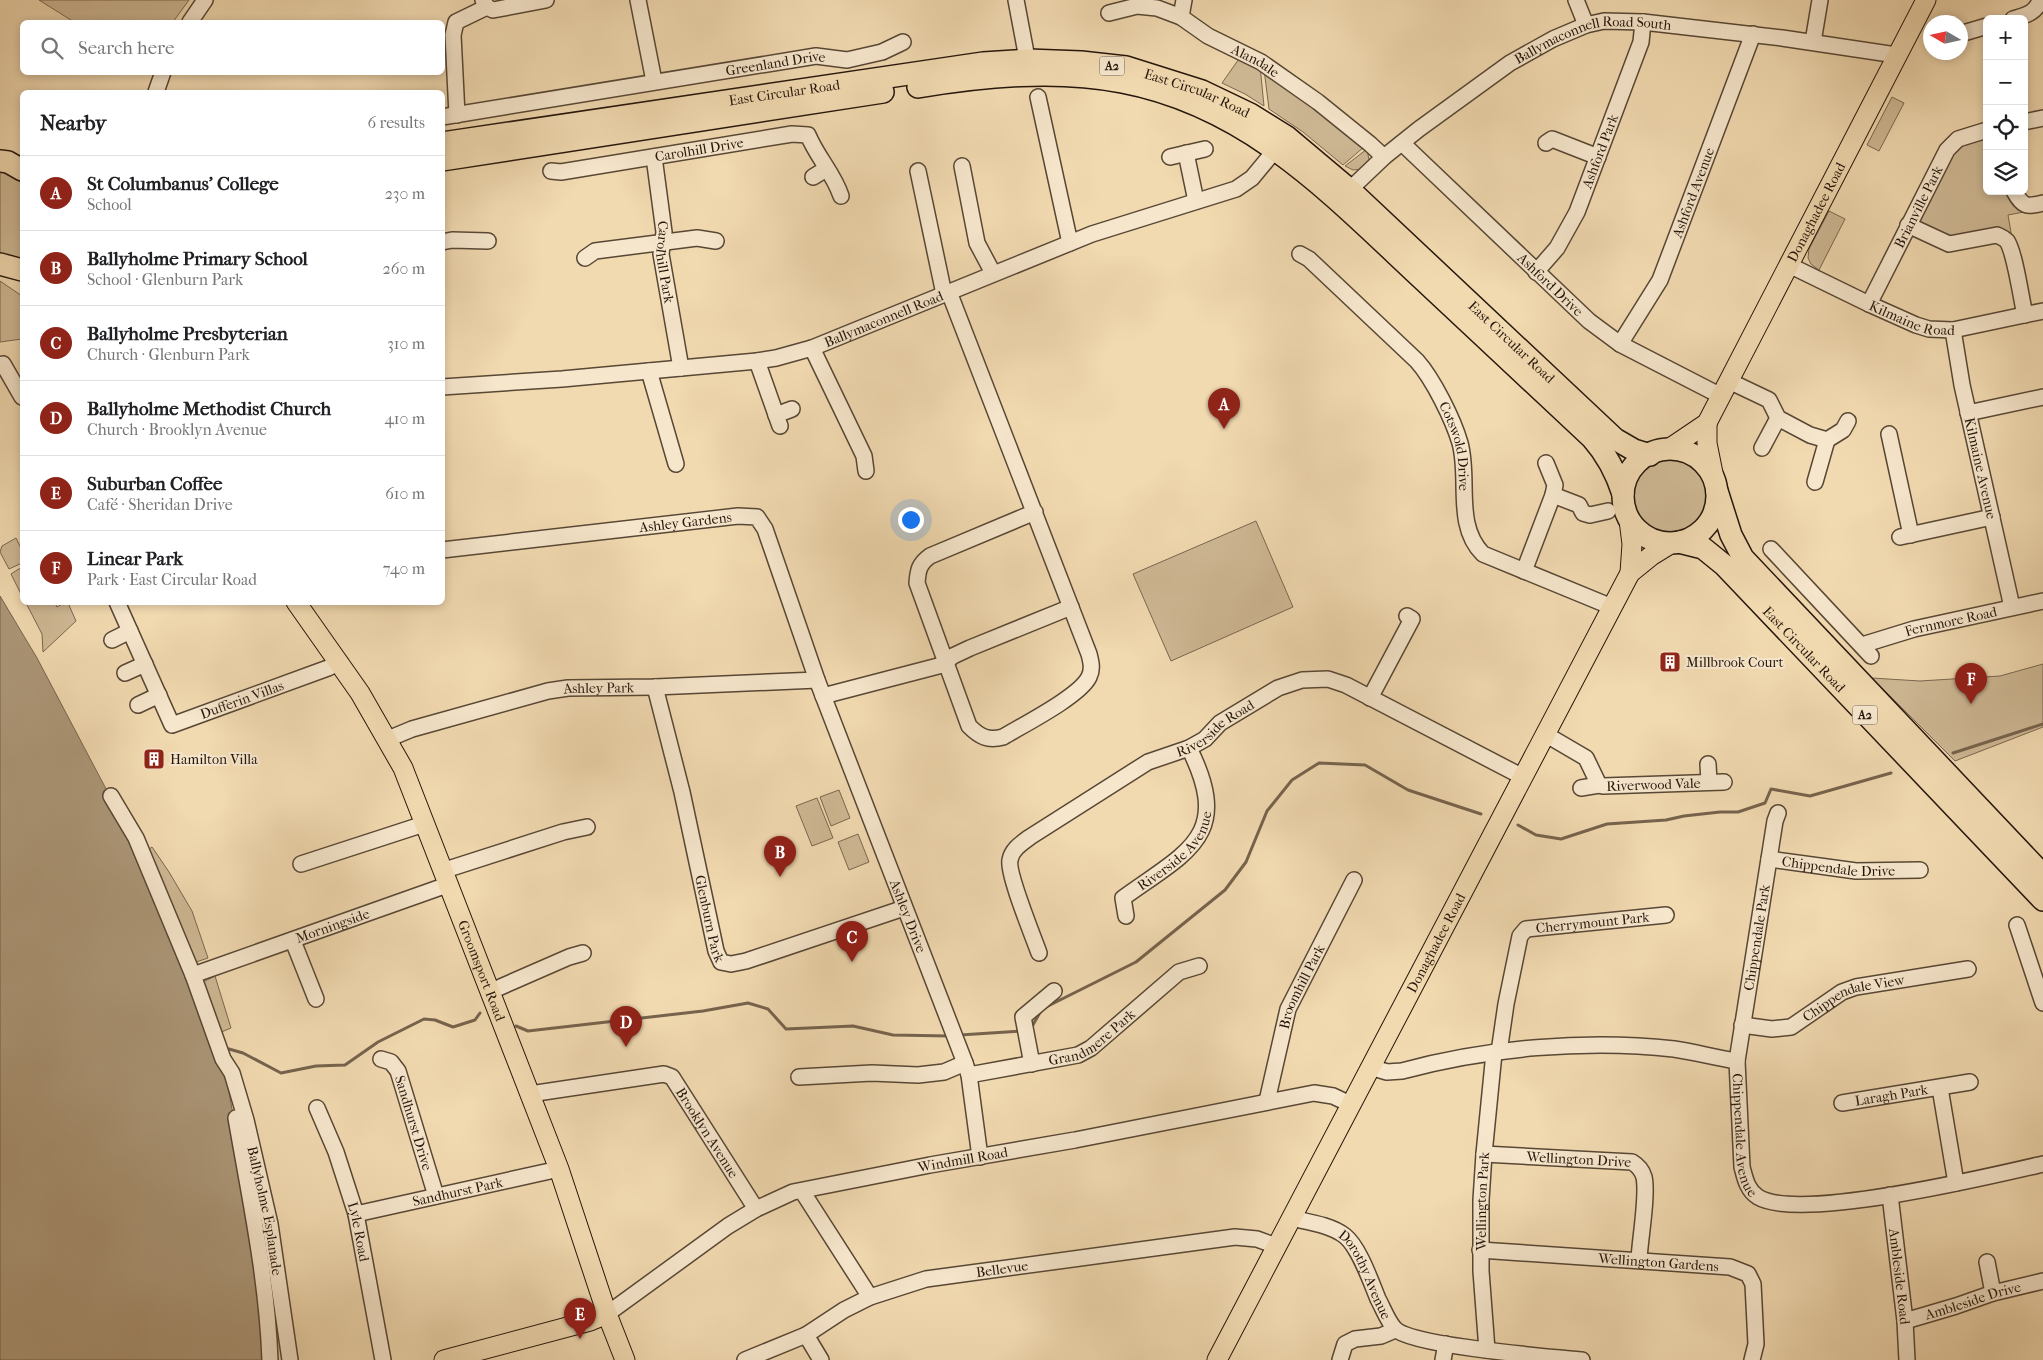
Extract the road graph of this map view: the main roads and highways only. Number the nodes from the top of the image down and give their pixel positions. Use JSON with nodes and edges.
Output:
{"nodes":[{"id":1,"x":1926,"y":0,"type":"edge"},
{"id":2,"x":1029,"y":68,"type":"junction"},
{"id":3,"x":445,"y":143,"type":"edge"},
{"id":4,"x":445,"y":160,"type":"edge"},
{"id":5,"x":1344,"y":195,"type":"junction"},
{"id":6,"x":9,"y":267,"type":"edge"},
{"id":7,"x":20,"y":280,"type":"edge"},
{"id":8,"x":1708,"y":423,"type":"junction"},
{"id":9,"x":1670,"y":448,"type":"junction"},
{"id":10,"x":1650,"y":455,"type":"junction"},
{"id":11,"x":1716,"y":485,"type":"junction"},
{"id":12,"x":1623,"y":494,"type":"junction"},
{"id":13,"x":1630,"y":520,"type":"junction"},
{"id":14,"x":1675,"y":543,"type":"junction"},
{"id":15,"x":1630,"y":573,"type":"junction"},
{"id":16,"x":298,"y":605,"type":"edge"},
{"id":17,"x":2043,"y":875,"type":"edge"},
{"id":18,"x":2043,"y":900,"type":"edge"},
{"id":19,"x":607,"y":1314,"type":"junction"},
{"id":20,"x":444,"y":1360,"type":"edge"},
{"id":21,"x":625,"y":1360,"type":"edge"},
{"id":22,"x":1217,"y":1360,"type":"edge"}],
"edges":[{"from":1,"to":8,"type":"main road","name":"Donaghadee Road"},
{"from":2,"to":3,"type":"highway","name":"East Circular Road","number":"A2"},
{"from":2,"to":4,"type":"highway","name":"East Circular Road","number":"A2"},
{"from":2,"to":5,"type":"highway","name":"East Circular Road","number":"A2"},
{"from":5,"to":10,"type":"highway","name":"East Circular Road","number":"A2"},
{"from":5,"to":12,"type":"highway","name":"East Circular Road","number":"A2"},
{"from":6,"to":7,"type":"main road"},
{"from":8,"to":9,"type":"main road"},
{"from":8,"to":11,"type":"main road","name":"Donaghadee Road"},
{"from":9,"to":10,"type":"highway"},
{"from":9,"to":11,"type":"highway","number":"A2"},
{"from":10,"to":12,"type":"highway"},
{"from":11,"to":14,"type":"highway"},
{"from":11,"to":17,"type":"highway","name":"East Circular Road","number":"A2"},
{"from":12,"to":13,"type":"highway","number":"A2"},
{"from":13,"to":14,"type":"highway","number":"A2"},
{"from":13,"to":15,"type":"main road","name":"Donaghadee Road"},
{"from":14,"to":15,"type":"main road"},
{"from":14,"to":18,"type":"highway","name":"East Circular Road","number":"A2"},
{"from":15,"to":22,"type":"main road","name":"Donaghadee Road"},
{"from":16,"to":19,"type":"main road","name":"Groomsport Road"},
{"from":19,"to":20,"type":"main road"},
{"from":19,"to":21,"type":"main road","name":"Groomsport Road"}]}
